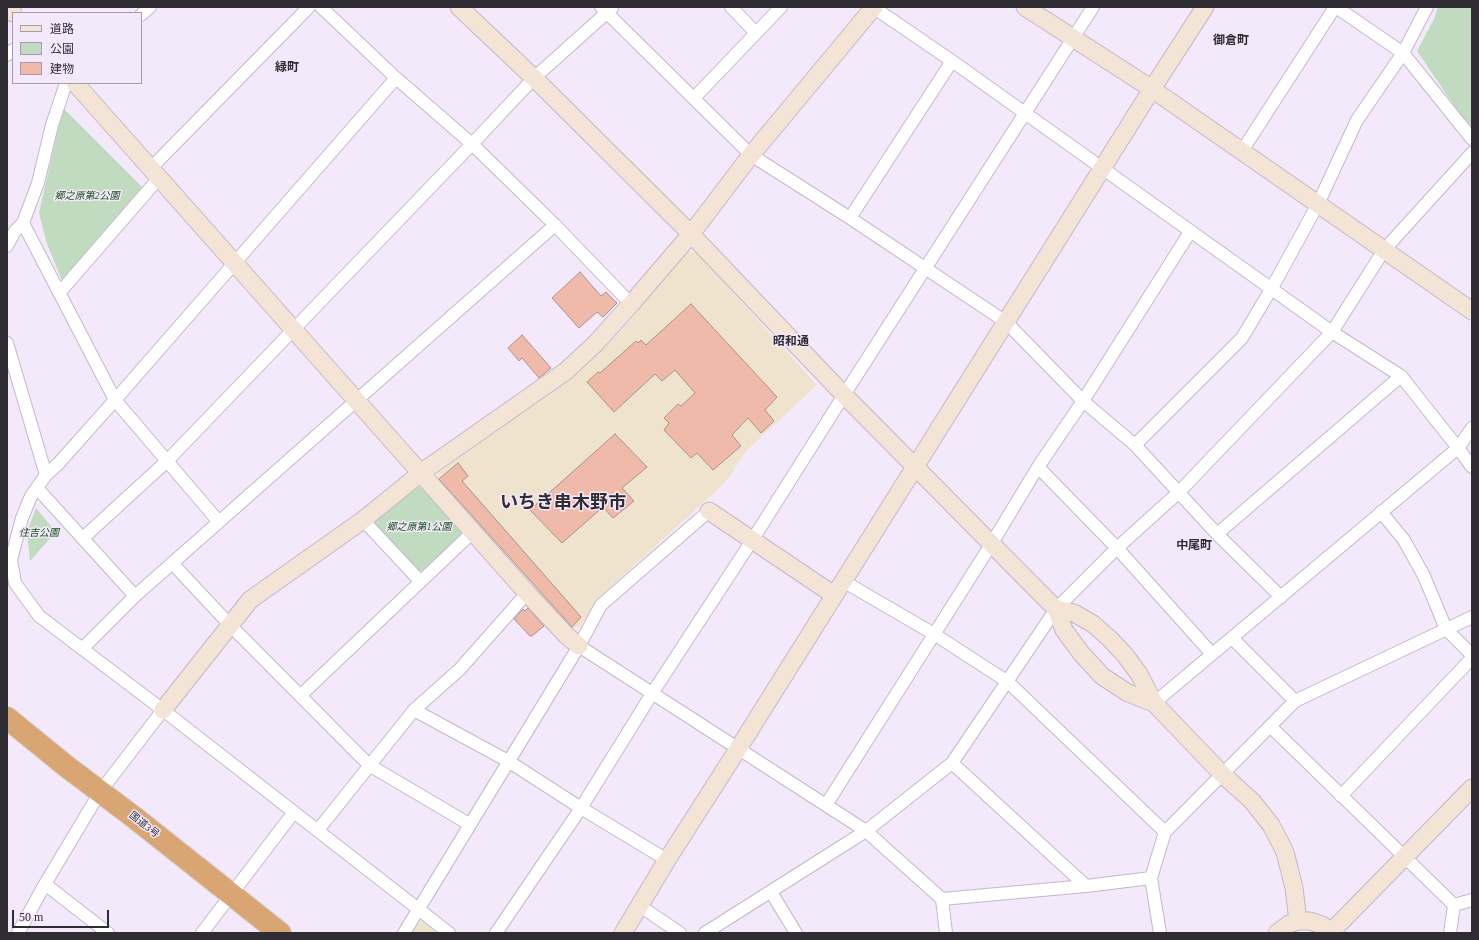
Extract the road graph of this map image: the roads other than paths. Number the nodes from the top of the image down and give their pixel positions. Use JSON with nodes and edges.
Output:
{"nodes":[{"id":1,"x":150,"y":7,"type":"edge"},
{"id":2,"x":309,"y":7,"type":"edge"},
{"id":3,"x":321,"y":7,"type":"edge"},
{"id":4,"x":459,"y":7,"type":"edge"},
{"id":5,"x":730,"y":7,"type":"edge"},
{"id":6,"x":781,"y":7,"type":"edge"},
{"id":7,"x":873,"y":7,"type":"edge"},
{"id":8,"x":1025,"y":7,"type":"edge"},
{"id":9,"x":1093,"y":7,"type":"edge"},
{"id":10,"x":1205,"y":7,"type":"edge"},
{"id":11,"x":1335,"y":7,"type":"edge"},
{"id":12,"x":1427,"y":7,"type":"edge"},
{"id":13,"x":607,"y":9,"type":"edge"},
{"id":14,"x":142,"y":14,"type":"edge"},
{"id":15,"x":756,"y":33,"type":"junction"},
{"id":16,"x":1073,"y":38,"type":"junction"},
{"id":17,"x":1402,"y":53,"type":"junction"},
{"id":18,"x":952,"y":61,"type":"junction"},
{"id":19,"x":396,"y":78,"type":"junction"},
{"id":20,"x":534,"y":78,"type":"junction"},
{"id":21,"x":66,"y":84,"type":"edge"},
{"id":22,"x":76,"y":84,"type":"edge"},
{"id":23,"x":1152,"y":89,"type":"junction"},
{"id":24,"x":694,"y":98,"type":"junction"},
{"id":25,"x":1025,"y":114,"type":"junction"},
{"id":26,"x":1472,"y":139,"type":"edge"},
{"id":27,"x":472,"y":144,"type":"junction"},
{"id":28,"x":1242,"y":151,"type":"junction"},
{"id":29,"x":1472,"y":153,"type":"edge"},
{"id":30,"x":751,"y":155,"type":"junction"},
{"id":31,"x":1102,"y":169,"type":"junction"},
{"id":32,"x":155,"y":173,"type":"junction"},
{"id":33,"x":1318,"y":204,"type":"junction"},
{"id":34,"x":850,"y":218,"type":"junction"},
{"id":35,"x":24,"y":223,"type":"junction"},
{"id":36,"x":555,"y":225,"type":"junction"},
{"id":37,"x":1190,"y":232,"type":"junction"},
{"id":38,"x":691,"y":234,"type":"junction"},
{"id":39,"x":7,"y":246,"type":"edge"},
{"id":40,"x":1384,"y":250,"type":"junction"},
{"id":41,"x":235,"y":263,"type":"junction"},
{"id":42,"x":926,"y":268,"type":"junction"},
{"id":43,"x":1271,"y":289,"type":"junction"},
{"id":44,"x":60,"y":292,"type":"junction"},
{"id":45,"x":631,"y":304,"type":"junction"},
{"id":46,"x":1472,"y":312,"type":"edge"},
{"id":47,"x":1006,"y":322,"type":"junction"},
{"id":48,"x":294,"y":329,"type":"junction"},
{"id":49,"x":1332,"y":332,"type":"junction"},
{"id":50,"x":7,"y":343,"type":"edge"},
{"id":51,"x":1401,"y":376,"type":"junction"},
{"id":52,"x":844,"y":394,"type":"junction"},
{"id":53,"x":115,"y":400,"type":"junction"},
{"id":54,"x":357,"y":400,"type":"junction"},
{"id":55,"x":1083,"y":401,"type":"junction"},
{"id":56,"x":1472,"y":428,"type":"edge"},
{"id":57,"x":1135,"y":446,"type":"junction"},
{"id":58,"x":1458,"y":448,"type":"junction"},
{"id":59,"x":167,"y":461,"type":"junction"},
{"id":60,"x":1038,"y":467,"type":"junction"},
{"id":61,"x":915,"y":468,"type":"junction"},
{"id":62,"x":1472,"y":468,"type":"edge"},
{"id":63,"x":422,"y":472,"type":"junction"},
{"id":64,"x":46,"y":475,"type":"junction"},
{"id":65,"x":37,"y":488,"type":"junction"},
{"id":66,"x":1179,"y":492,"type":"junction"},
{"id":67,"x":709,"y":511,"type":"joint"},
{"id":68,"x":1381,"y":512,"type":"junction"},
{"id":69,"x":363,"y":520,"type":"junction"},
{"id":70,"x":219,"y":522,"type":"junction"},
{"id":71,"x":474,"y":531,"type":"junction"},
{"id":72,"x":1217,"y":534,"type":"junction"},
{"id":73,"x":83,"y":538,"type":"junction"},
{"id":74,"x":753,"y":539,"type":"junction"},
{"id":75,"x":992,"y":543,"type":"junction"},
{"id":76,"x":1117,"y":548,"type":"junction"},
{"id":77,"x":172,"y":563,"type":"junction"},
{"id":78,"x":420,"y":581,"type":"junction"},
{"id":79,"x":843,"y":581,"type":"junction"},
{"id":80,"x":527,"y":593,"type":"junction"},
{"id":81,"x":834,"y":595,"type":"junction"},
{"id":82,"x":135,"y":596,"type":"junction"},
{"id":83,"x":1280,"y":597,"type":"junction"},
{"id":84,"x":1056,"y":609,"type":"junction"},
{"id":85,"x":1472,"y":617,"type":"edge"},
{"id":86,"x":230,"y":625,"type":"junction"},
{"id":87,"x":1446,"y":629,"type":"junction"},
{"id":88,"x":934,"y":634,"type":"junction"},
{"id":89,"x":1232,"y":638,"type":"junction"},
{"id":90,"x":579,"y":646,"type":"junction"},
{"id":91,"x":82,"y":649,"type":"junction"},
{"id":92,"x":1212,"y":654,"type":"junction"},
{"id":93,"x":1472,"y":655,"type":"edge"},
{"id":94,"x":1472,"y":658,"type":"edge"},
{"id":95,"x":1008,"y":682,"type":"junction"},
{"id":96,"x":653,"y":692,"type":"junction"},
{"id":97,"x":301,"y":695,"type":"junction"},
{"id":98,"x":1295,"y":701,"type":"junction"},
{"id":99,"x":1154,"y":703,"type":"junction"},
{"id":100,"x":163,"y":710,"type":"junction"},
{"id":101,"x":414,"y":710,"type":"junction"},
{"id":102,"x":7,"y":718,"type":"edge"},
{"id":103,"x":1270,"y":726,"type":"junction"},
{"id":104,"x":738,"y":749,"type":"junction"},
{"id":105,"x":508,"y":761,"type":"junction"},
{"id":106,"x":952,"y":763,"type":"junction"},
{"id":107,"x":369,"y":765,"type":"junction"},
{"id":108,"x":1222,"y":774,"type":"junction"},
{"id":109,"x":1472,"y":788,"type":"edge"},
{"id":110,"x":100,"y":792,"type":"junction"},
{"id":111,"x":1341,"y":796,"type":"junction"},
{"id":112,"x":826,"y":805,"type":"junction"},
{"id":113,"x":581,"y":808,"type":"junction"},
{"id":114,"x":294,"y":812,"type":"junction"},
{"id":115,"x":470,"y":824,"type":"junction"},
{"id":116,"x":318,"y":830,"type":"junction"},
{"id":117,"x":866,"y":831,"type":"junction"},
{"id":118,"x":1164,"y":832,"type":"junction"},
{"id":119,"x":1404,"y":857,"type":"junction"},
{"id":120,"x":667,"y":860,"type":"junction"},
{"id":121,"x":1151,"y":878,"type":"junction"},
{"id":122,"x":45,"y":884,"type":"junction"},
{"id":123,"x":1086,"y":886,"type":"junction"},
{"id":124,"x":771,"y":892,"type":"junction"},
{"id":125,"x":232,"y":895,"type":"junction"},
{"id":126,"x":942,"y":899,"type":"junction"},
{"id":127,"x":1472,"y":900,"type":"edge"},
{"id":128,"x":1454,"y":905,"type":"junction"},
{"id":129,"x":640,"y":906,"type":"junction"},
{"id":130,"x":419,"y":909,"type":"junction"},
{"id":131,"x":1298,"y":921,"type":"junction"},
{"id":132,"x":1333,"y":932,"type":"edge"},
{"id":133,"x":18,"y":933,"type":"edge"},
{"id":134,"x":108,"y":933,"type":"edge"},
{"id":135,"x":202,"y":933,"type":"edge"},
{"id":136,"x":280,"y":933,"type":"edge"},
{"id":137,"x":404,"y":933,"type":"edge"},
{"id":138,"x":449,"y":933,"type":"edge"},
{"id":139,"x":496,"y":933,"type":"edge"},
{"id":140,"x":623,"y":933,"type":"edge"},
{"id":141,"x":680,"y":933,"type":"edge"},
{"id":142,"x":705,"y":933,"type":"edge"},
{"id":143,"x":796,"y":933,"type":"edge"},
{"id":144,"x":946,"y":933,"type":"edge"},
{"id":145,"x":1160,"y":933,"type":"edge"},
{"id":146,"x":1277,"y":933,"type":"edge"},
{"id":147,"x":1450,"y":933,"type":"edge"}],
"edges":[{"from":1,"to":14,"type":"street"},
{"from":2,"to":32,"type":"street"},
{"from":3,"to":19,"type":"street"},
{"from":4,"to":20,"type":"street"},
{"from":5,"to":15,"type":"street"},
{"from":6,"to":15,"type":"street"},
{"from":7,"to":18,"type":"street"},
{"from":7,"to":30,"type":"street"},
{"from":8,"to":16,"type":"street"},
{"from":9,"to":16,"type":"street"},
{"from":10,"to":23,"type":"street"},
{"from":11,"to":17,"type":"street"},
{"from":11,"to":28,"type":"street"},
{"from":12,"to":17,"type":"street"},
{"from":13,"to":20,"type":"street"},
{"from":13,"to":24,"type":"street"},
{"from":15,"to":24,"type":"street"},
{"from":16,"to":23,"type":"street"},
{"from":16,"to":25,"type":"street"},
{"from":17,"to":26,"type":"street"},
{"from":17,"to":33,"type":"street"},
{"from":18,"to":25,"type":"street"},
{"from":18,"to":34,"type":"street"},
{"from":19,"to":27,"type":"street"},
{"from":19,"to":41,"type":"street"},
{"from":20,"to":27,"type":"street"},
{"from":20,"to":38,"type":"street"},
{"from":21,"to":35,"type":"street"},
{"from":22,"to":32,"type":"street"},
{"from":23,"to":28,"type":"street"},
{"from":23,"to":31,"type":"street"},
{"from":24,"to":30,"type":"street"},
{"from":25,"to":31,"type":"street"},
{"from":25,"to":42,"type":"street"},
{"from":27,"to":36,"type":"street"},
{"from":27,"to":48,"type":"street"},
{"from":28,"to":33,"type":"street"},
{"from":29,"to":40,"type":"street"},
{"from":30,"to":34,"type":"street"},
{"from":30,"to":38,"type":"street"},
{"from":31,"to":37,"type":"street"},
{"from":31,"to":47,"type":"street"},
{"from":32,"to":41,"type":"street"},
{"from":32,"to":44,"type":"street"},
{"from":33,"to":40,"type":"street"},
{"from":33,"to":43,"type":"street"},
{"from":34,"to":42,"type":"street"},
{"from":35,"to":39,"type":"street"},
{"from":35,"to":44,"type":"street"},
{"from":36,"to":45,"type":"street"},
{"from":36,"to":54,"type":"street"},
{"from":37,"to":43,"type":"street"},
{"from":37,"to":55,"type":"street"},
{"from":38,"to":45,"type":"street"},
{"from":38,"to":52,"type":"street"},
{"from":40,"to":46,"type":"street"},
{"from":40,"to":49,"type":"street"},
{"from":41,"to":48,"type":"street"},
{"from":41,"to":53,"type":"street"},
{"from":42,"to":47,"type":"street"},
{"from":42,"to":52,"type":"street"},
{"from":43,"to":49,"type":"street"},
{"from":43,"to":57,"type":"street"},
{"from":44,"to":53,"type":"street"},
{"from":45,"to":63,"type":"street"},
{"from":47,"to":55,"type":"street"},
{"from":47,"to":61,"type":"street"},
{"from":48,"to":54,"type":"street"},
{"from":48,"to":59,"type":"street"},
{"from":49,"to":51,"type":"street"},
{"from":49,"to":66,"type":"street"},
{"from":50,"to":64,"type":"street"},
{"from":51,"to":58,"type":"street"},
{"from":51,"to":72,"type":"street"},
{"from":52,"to":61,"type":"street"},
{"from":52,"to":74,"type":"street"},
{"from":53,"to":59,"type":"street"},
{"from":53,"to":64,"type":"street"},
{"from":54,"to":63,"type":"street"},
{"from":54,"to":70,"type":"street"},
{"from":55,"to":57,"type":"street"},
{"from":55,"to":60,"type":"street"},
{"from":56,"to":58,"type":"street"},
{"from":57,"to":66,"type":"street"},
{"from":58,"to":62,"type":"street"},
{"from":58,"to":68,"type":"street"},
{"from":59,"to":70,"type":"street"},
{"from":59,"to":73,"type":"street"},
{"from":60,"to":75,"type":"street"},
{"from":60,"to":76,"type":"street"},
{"from":61,"to":75,"type":"street"},
{"from":61,"to":79,"type":"street"},
{"from":63,"to":69,"type":"street"},
{"from":63,"to":71,"type":"street"},
{"from":64,"to":65,"type":"street"},
{"from":65,"to":73,"type":"street"},
{"from":65,"to":91,"type":"street"},
{"from":66,"to":72,"type":"street"},
{"from":66,"to":76,"type":"street"},
{"from":67,"to":74,"type":"street"},
{"from":67,"to":90,"type":"street"},
{"from":68,"to":83,"type":"street"},
{"from":68,"to":87,"type":"street"},
{"from":69,"to":78,"type":"street"},
{"from":69,"to":86,"type":"street"},
{"from":70,"to":77,"type":"street"},
{"from":71,"to":78,"type":"street"},
{"from":71,"to":80,"type":"street"},
{"from":72,"to":83,"type":"street"},
{"from":73,"to":82,"type":"street"},
{"from":74,"to":81,"type":"street"},
{"from":74,"to":96,"type":"street"},
{"from":75,"to":84,"type":"street"},
{"from":75,"to":88,"type":"street"},
{"from":76,"to":84,"type":"street"},
{"from":76,"to":92,"type":"street"},
{"from":77,"to":82,"type":"street"},
{"from":77,"to":86,"type":"street"},
{"from":78,"to":97,"type":"street"},
{"from":79,"to":81,"type":"street"},
{"from":79,"to":88,"type":"street"},
{"from":80,"to":90,"type":"street"},
{"from":80,"to":101,"type":"street"},
{"from":81,"to":104,"type":"street"},
{"from":82,"to":91,"type":"street"},
{"from":83,"to":89,"type":"street"},
{"from":84,"to":95,"type":"street"},
{"from":84,"to":99,"type":"street"},
{"from":84,"to":99,"type":"street"},
{"from":85,"to":87,"type":"street"},
{"from":86,"to":97,"type":"street"},
{"from":86,"to":100,"type":"street"},
{"from":87,"to":93,"type":"street"},
{"from":87,"to":98,"type":"street"},
{"from":88,"to":95,"type":"street"},
{"from":88,"to":112,"type":"street"},
{"from":89,"to":92,"type":"street"},
{"from":89,"to":98,"type":"street"},
{"from":90,"to":96,"type":"street"},
{"from":90,"to":105,"type":"street"},
{"from":91,"to":100,"type":"street"},
{"from":92,"to":99,"type":"street"},
{"from":94,"to":111,"type":"street"},
{"from":95,"to":106,"type":"street"},
{"from":95,"to":118,"type":"street"},
{"from":96,"to":104,"type":"street"},
{"from":96,"to":113,"type":"street"},
{"from":97,"to":107,"type":"street"},
{"from":98,"to":103,"type":"street"},
{"from":99,"to":108,"type":"street"},
{"from":100,"to":110,"type":"street"},
{"from":100,"to":114,"type":"street"},
{"from":101,"to":105,"type":"street"},
{"from":101,"to":107,"type":"street"},
{"from":102,"to":110,"type":"highway","name":"国道3号"},
{"from":103,"to":108,"type":"street"},
{"from":103,"to":111,"type":"street"},
{"from":104,"to":112,"type":"street"},
{"from":104,"to":120,"type":"street"},
{"from":105,"to":113,"type":"street"},
{"from":105,"to":115,"type":"street"},
{"from":106,"to":117,"type":"street"},
{"from":106,"to":123,"type":"street"},
{"from":107,"to":115,"type":"street"},
{"from":107,"to":116,"type":"street"},
{"from":108,"to":118,"type":"street"},
{"from":108,"to":131,"type":"street"},
{"from":109,"to":119,"type":"street"},
{"from":110,"to":122,"type":"street"},
{"from":110,"to":125,"type":"highway","name":"国道3号"},
{"from":111,"to":119,"type":"street"},
{"from":112,"to":117,"type":"street"},
{"from":113,"to":120,"type":"street"},
{"from":113,"to":139,"type":"street"},
{"from":114,"to":116,"type":"street"},
{"from":114,"to":125,"type":"street"},
{"from":115,"to":130,"type":"street"},
{"from":116,"to":130,"type":"street"},
{"from":117,"to":124,"type":"street"},
{"from":117,"to":126,"type":"street"},
{"from":118,"to":121,"type":"street"},
{"from":119,"to":128,"type":"street"},
{"from":119,"to":132,"type":"street"},
{"from":120,"to":129,"type":"street"},
{"from":121,"to":123,"type":"street"},
{"from":121,"to":145,"type":"street"},
{"from":122,"to":133,"type":"street"},
{"from":122,"to":134,"type":"street"},
{"from":123,"to":126,"type":"street"},
{"from":124,"to":142,"type":"street"},
{"from":124,"to":143,"type":"street"},
{"from":125,"to":135,"type":"street"},
{"from":125,"to":136,"type":"highway","name":"国道3号"},
{"from":126,"to":144,"type":"street"},
{"from":127,"to":128,"type":"street"},
{"from":128,"to":147,"type":"street"},
{"from":129,"to":140,"type":"street"},
{"from":129,"to":141,"type":"street"},
{"from":130,"to":137,"type":"street"},
{"from":130,"to":138,"type":"street"},
{"from":131,"to":132,"type":"street"},
{"from":131,"to":146,"type":"street"}]}
